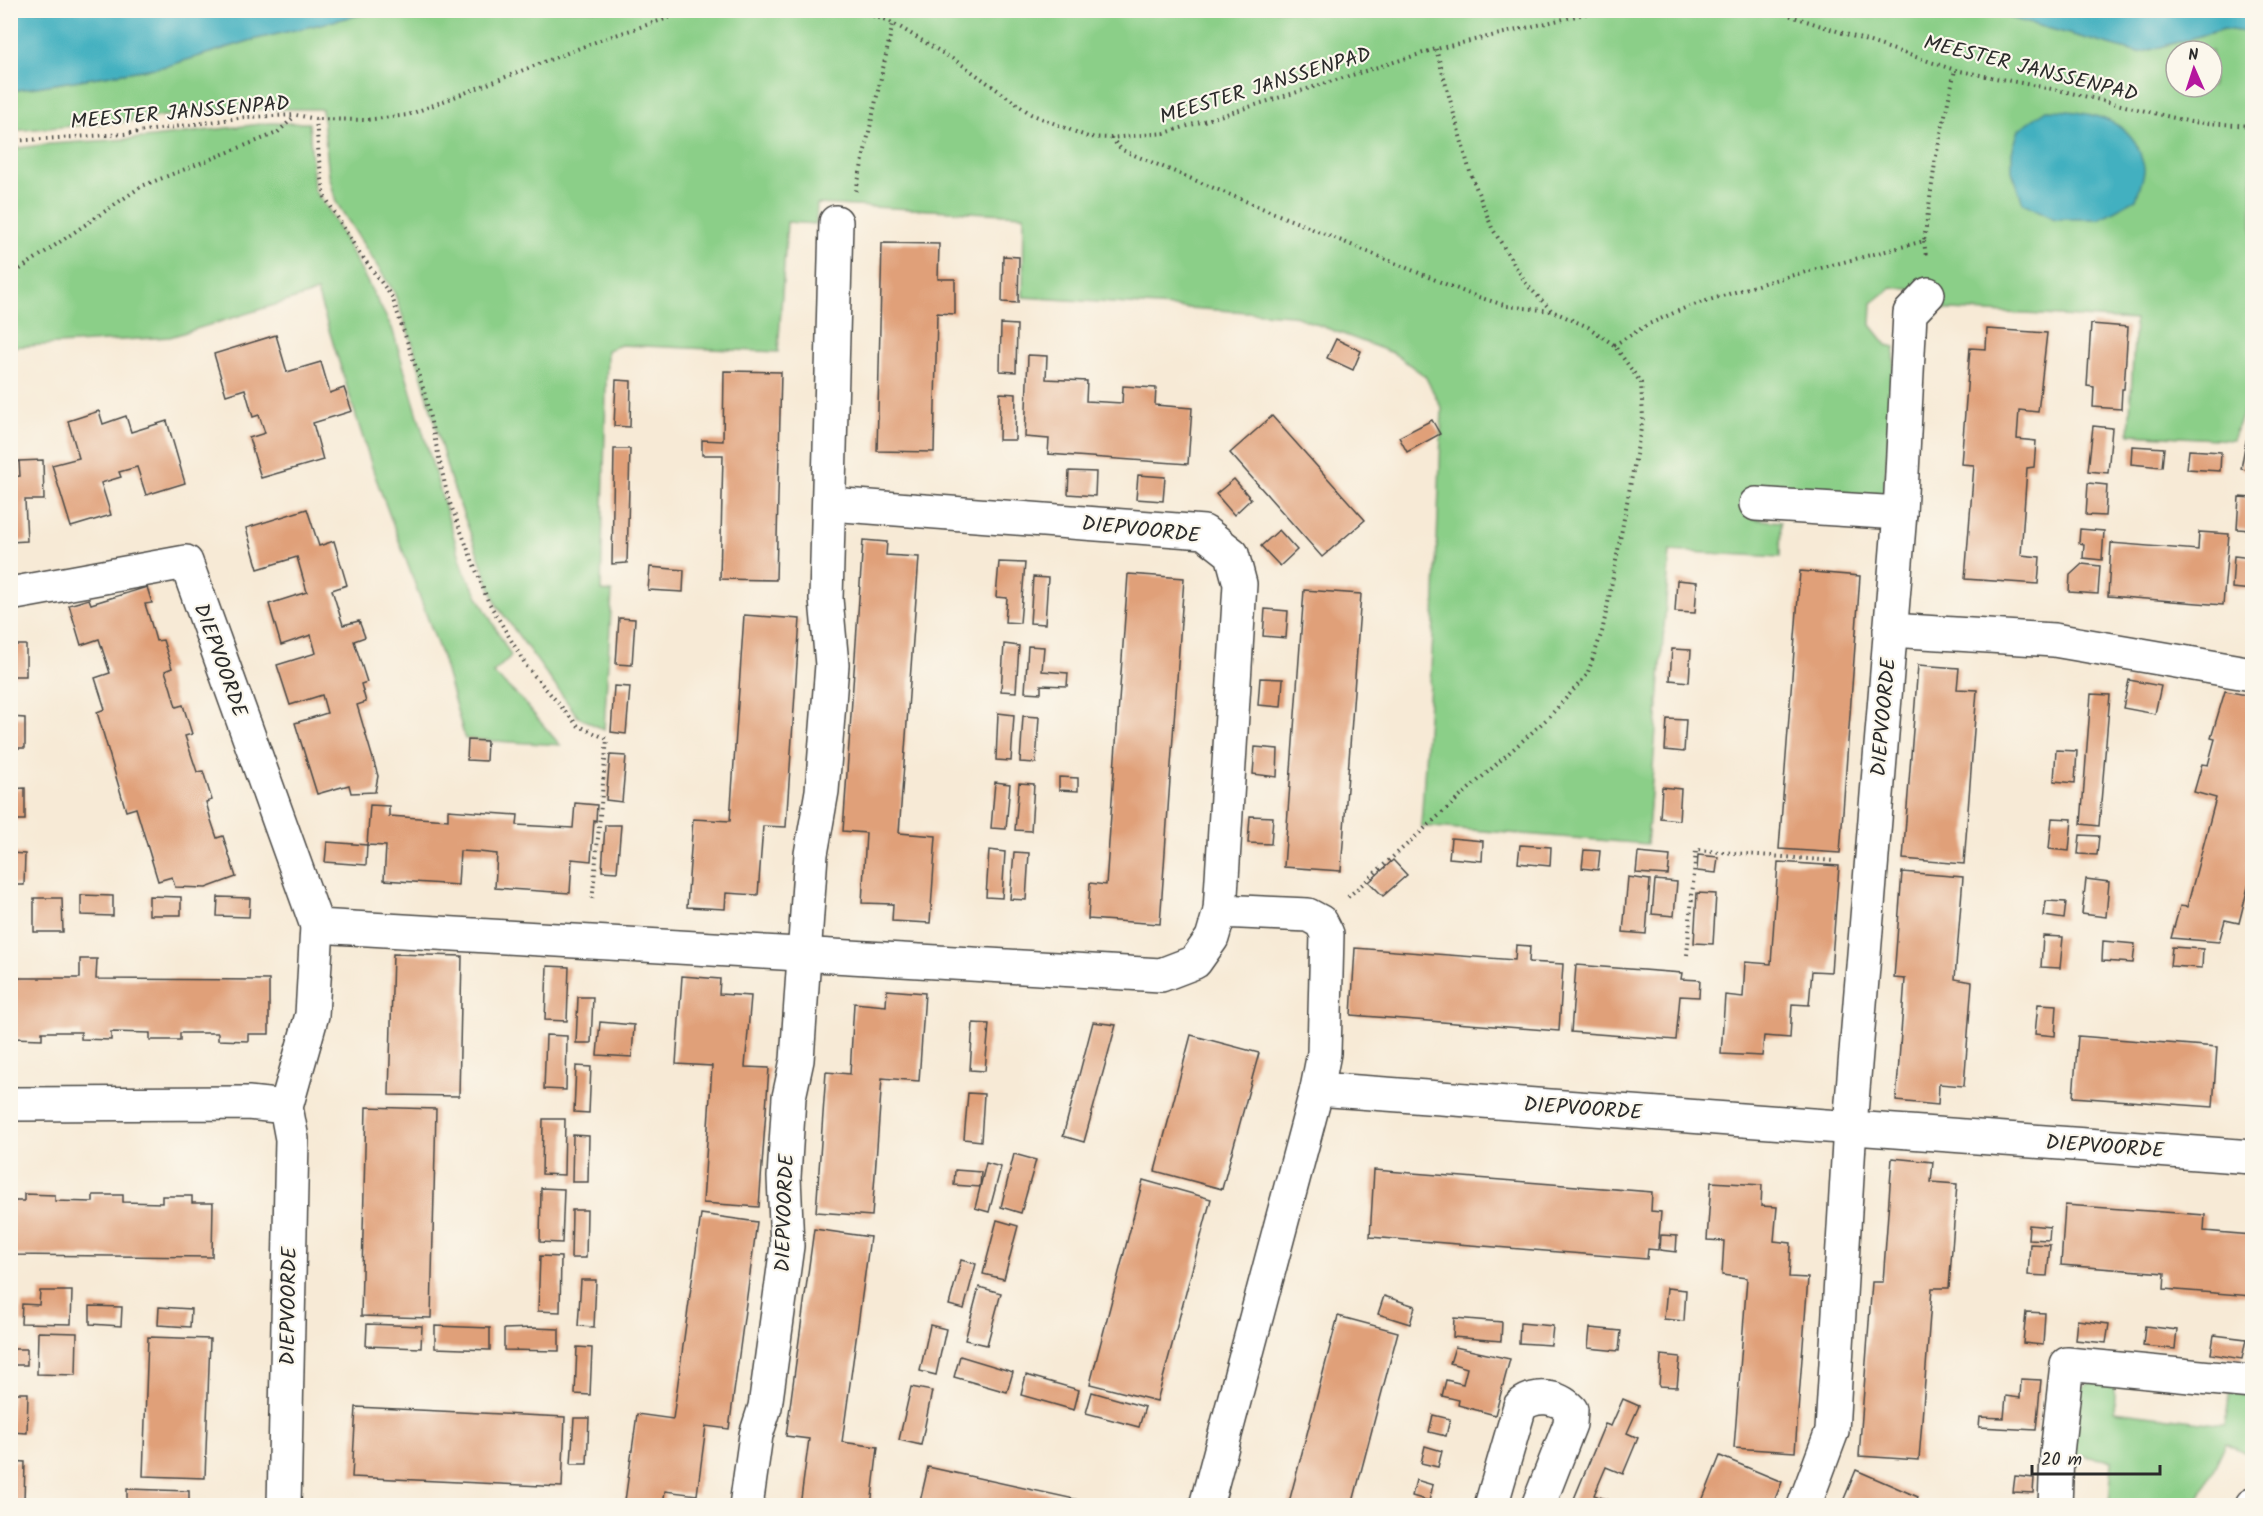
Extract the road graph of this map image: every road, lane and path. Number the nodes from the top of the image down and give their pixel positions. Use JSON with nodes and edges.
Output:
{"nodes":[{"id":1,"x":693,"y":10,"type":"edge"},
{"id":2,"x":856,"y":10,"type":"edge"},
{"id":3,"x":1602,"y":10,"type":"edge"},
{"id":4,"x":1773,"y":10,"type":"edge"},
{"id":5,"x":893,"y":22,"type":"junction"},
{"id":6,"x":1436,"y":49,"type":"junction"},
{"id":7,"x":1955,"y":70,"type":"junction"},
{"id":8,"x":296,"y":116,"type":"junction"},
{"id":9,"x":316,"y":119,"type":"junction"},
{"id":10,"x":2253,"y":126,"type":"edge"},
{"id":11,"x":1110,"y":138,"type":"junction"},
{"id":12,"x":10,"y":141,"type":"edge"},
{"id":13,"x":836,"y":222,"type":"joint"},
{"id":14,"x":10,"y":276,"type":"edge"},
{"id":15,"x":1928,"y":294,"type":"dead end"},
{"id":16,"x":1552,"y":311,"type":"junction"},
{"id":17,"x":1614,"y":345,"type":"junction"},
{"id":18,"x":830,"y":504,"type":"junction"},
{"id":19,"x":1756,"y":504,"type":"dead end"},
{"id":20,"x":1900,"y":513,"type":"junction"},
{"id":21,"x":10,"y":594,"type":"edge"},
{"id":22,"x":1890,"y":630,"type":"junction"},
{"id":23,"x":2253,"y":674,"type":"edge"},
{"id":24,"x":1871,"y":864,"type":"junction"},
{"id":25,"x":1220,"y":911,"type":"junction"},
{"id":26,"x":1321,"y":922,"type":"junction"},
{"id":27,"x":317,"y":926,"type":"junction"},
{"id":28,"x":588,"y":943,"type":"junction"},
{"id":29,"x":805,"y":954,"type":"junction"},
{"id":30,"x":1687,"y":955,"type":"dead end"},
{"id":31,"x":1317,"y":1089,"type":"junction"},
{"id":32,"x":10,"y":1104,"type":"edge"},
{"id":33,"x":286,"y":1107,"type":"junction"},
{"id":34,"x":1850,"y":1126,"type":"junction"},
{"id":35,"x":2252,"y":1156,"type":"edge"},
{"id":36,"x":2253,"y":1382,"type":"edge"},
{"id":37,"x":284,"y":1506,"type":"edge"},
{"id":38,"x":746,"y":1506,"type":"edge"},
{"id":39,"x":1206,"y":1506,"type":"edge"},
{"id":40,"x":1491,"y":1506,"type":"edge"},
{"id":41,"x":1538,"y":1506,"type":"edge"},
{"id":42,"x":1804,"y":1506,"type":"edge"},
{"id":43,"x":2055,"y":1506,"type":"edge"}],
"edges":[{"from":1,"to":9,"type":"path","name":"MEESTER JANSSENPAD"},
{"from":2,"to":5,"type":"path","name":"MEESTER JANSSENPAD"},
{"from":3,"to":6,"type":"path","name":"MEESTER JANSSENPAD"},
{"from":4,"to":7,"type":"path","name":"MEESTER JANSSENPAD"},
{"from":5,"to":11,"type":"path","name":"MEESTER JANSSENPAD"},
{"from":5,"to":13,"type":"path"},
{"from":6,"to":11,"type":"path","name":"MEESTER JANSSENPAD"},
{"from":6,"to":16,"type":"path"},
{"from":7,"to":10,"type":"path","name":"MEESTER JANSSENPAD"},
{"from":7,"to":17,"type":"path"},
{"from":8,"to":9,"type":"path","name":"MEESTER JANSSENPAD"},
{"from":8,"to":12,"type":"path","name":"MEESTER JANSSENPAD"},
{"from":8,"to":14,"type":"path"},
{"from":9,"to":28,"type":"path"},
{"from":11,"to":16,"type":"path"},
{"from":13,"to":18,"type":"street","name":"DIEPVOORDE"},
{"from":15,"to":20,"type":"street","name":"DIEPVOORDE"},
{"from":16,"to":17,"type":"path"},
{"from":17,"to":26,"type":"path"},
{"from":18,"to":25,"type":"street","name":"DIEPVOORDE"},
{"from":18,"to":29,"type":"street","name":"DIEPVOORDE"},
{"from":19,"to":20,"type":"street"},
{"from":20,"to":22,"type":"street","name":"DIEPVOORDE"},
{"from":21,"to":27,"type":"street","name":"DIEPVOORDE"},
{"from":22,"to":23,"type":"street","name":"DIEPVOORDE"},
{"from":22,"to":24,"type":"street","name":"DIEPVOORDE"},
{"from":24,"to":30,"type":"path"},
{"from":24,"to":34,"type":"street","name":"DIEPVOORDE"},
{"from":25,"to":26,"type":"street"},
{"from":25,"to":29,"type":"street","name":"DIEPVOORDE"},
{"from":26,"to":31,"type":"street"},
{"from":27,"to":28,"type":"street","name":"DIEPVOORDE"},
{"from":27,"to":33,"type":"street","name":"DIEPVOORDE"},
{"from":28,"to":29,"type":"street","name":"DIEPVOORDE"},
{"from":29,"to":38,"type":"street","name":"DIEPVOORDE"},
{"from":31,"to":34,"type":"street","name":"DIEPVOORDE"},
{"from":31,"to":39,"type":"street"},
{"from":32,"to":33,"type":"street"},
{"from":33,"to":37,"type":"street","name":"DIEPVOORDE"},
{"from":34,"to":35,"type":"street","name":"DIEPVOORDE"},
{"from":34,"to":42,"type":"street","name":"DIEPVOORDE"},
{"from":36,"to":43,"type":"street"},
{"from":40,"to":41,"type":"street"}]}
